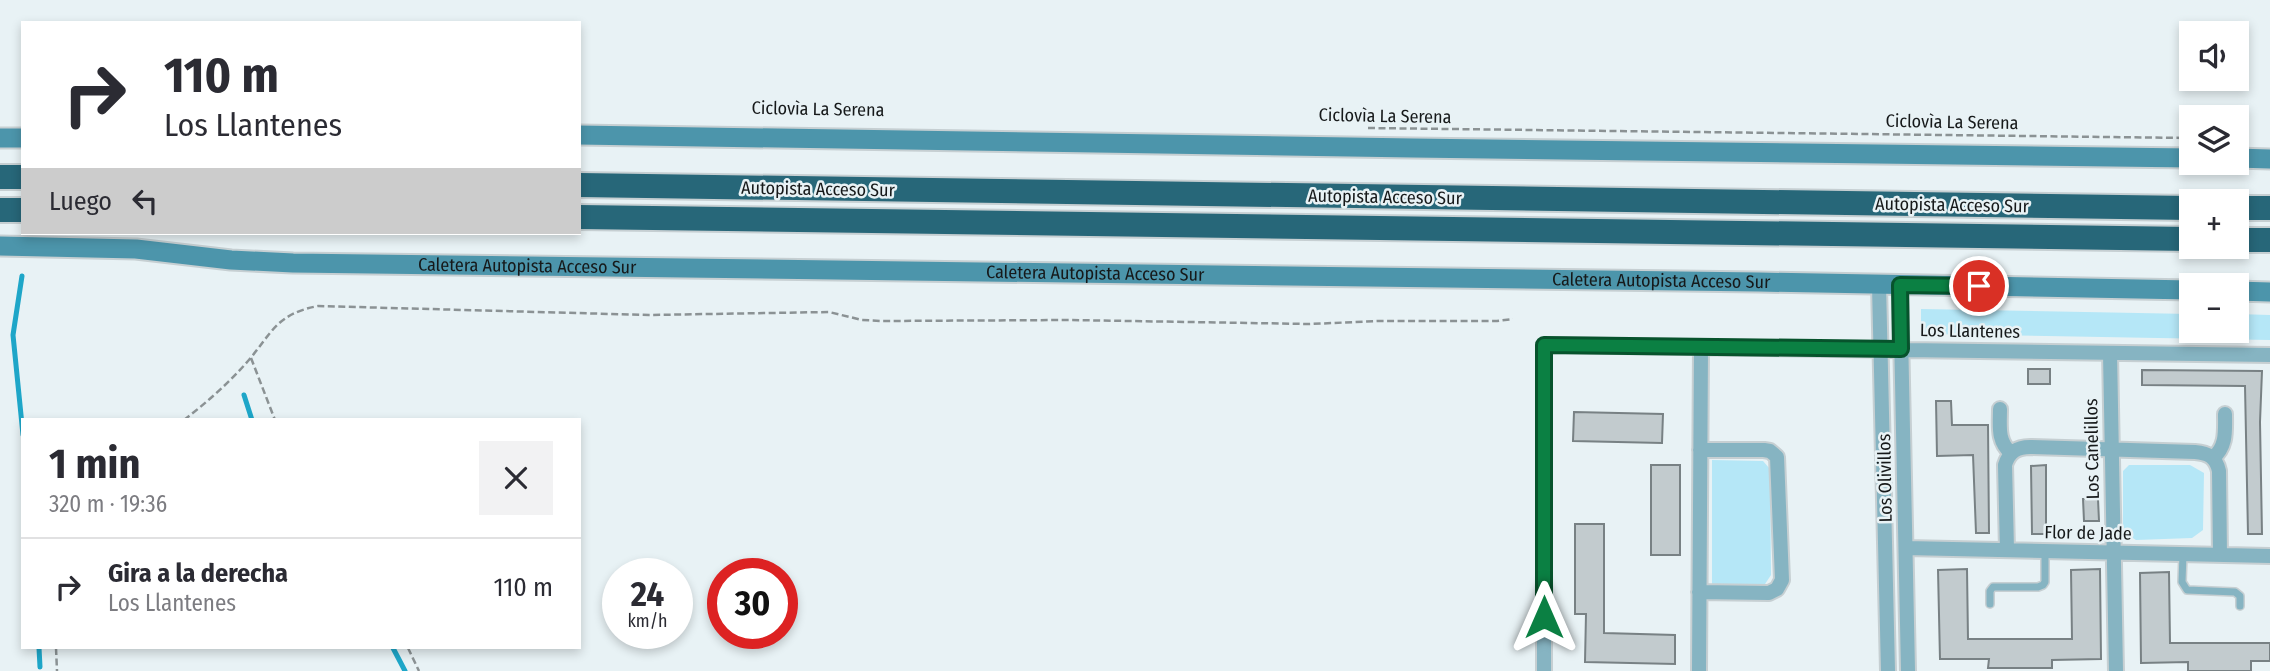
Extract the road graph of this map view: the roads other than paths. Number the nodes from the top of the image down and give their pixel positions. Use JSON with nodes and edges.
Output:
{"nodes":[{"id":1,"x":581,"y":135,"type":"edge"},
{"id":2,"x":0,"y":138,"type":"edge"},
{"id":3,"x":21,"y":138,"type":"edge"},
{"id":4,"x":2179,"y":158,"type":"edge"},
{"id":5,"x":2249,"y":158,"type":"edge"},
{"id":6,"x":2270,"y":159,"type":"edge"},
{"id":7,"x":0,"y":177,"type":"edge"},
{"id":8,"x":21,"y":177,"type":"edge"},
{"id":9,"x":581,"y":185,"type":"edge"},
{"id":10,"x":2179,"y":208,"type":"edge"},
{"id":11,"x":2249,"y":208,"type":"edge"},
{"id":12,"x":2270,"y":208,"type":"edge"},
{"id":13,"x":0,"y":210,"type":"edge"},
{"id":14,"x":21,"y":210,"type":"edge"},
{"id":15,"x":581,"y":217,"type":"edge"},
{"id":16,"x":2179,"y":239,"type":"edge"},
{"id":17,"x":2249,"y":240,"type":"edge"},
{"id":18,"x":2270,"y":240,"type":"edge"},
{"id":19,"x":0,"y":246,"type":"edge"},
{"id":20,"x":1879,"y":285,"type":"junction"},
{"id":21,"x":1900,"y":285,"type":"junction"},
{"id":22,"x":2179,"y":290,"type":"edge"},
{"id":23,"x":2249,"y":291,"type":"edge"},
{"id":24,"x":2270,"y":292,"type":"edge"},
{"id":25,"x":1701,"y":347,"type":"junction"},
{"id":26,"x":1880,"y":349,"type":"junction"},
{"id":27,"x":1901,"y":349,"type":"junction"},
{"id":28,"x":2110,"y":353,"type":"junction"},
{"id":29,"x":2270,"y":355,"type":"edge"},
{"id":30,"x":2000,"y":409,"type":"dead end"},
{"id":31,"x":2225,"y":414,"type":"dead end"},
{"id":32,"x":2112,"y":449,"type":"junction"},
{"id":33,"x":1700,"y":450,"type":"junction"},
{"id":34,"x":2011,"y":453,"type":"junction"},
{"id":35,"x":2213,"y":458,"type":"junction"},
{"id":36,"x":1906,"y":548,"type":"junction"},
{"id":37,"x":2007,"y":550,"type":"junction"},
{"id":38,"x":2045,"y":551,"type":"junction"},
{"id":39,"x":2113,"y":553,"type":"junction"},
{"id":40,"x":2183,"y":554,"type":"junction"},
{"id":41,"x":2220,"y":555,"type":"junction"},
{"id":42,"x":2270,"y":556,"type":"edge"},
{"id":43,"x":1699,"y":592,"type":"junction"},
{"id":44,"x":1990,"y":604,"type":"dead end"},
{"id":45,"x":2240,"y":606,"type":"dead end"},
{"id":46,"x":1544,"y":671,"type":"edge"},
{"id":47,"x":1699,"y":671,"type":"edge"},
{"id":48,"x":1888,"y":671,"type":"edge"},
{"id":49,"x":1908,"y":671,"type":"edge"},
{"id":50,"x":2116,"y":671,"type":"edge"}],
"edges":[{"from":1,"to":4,"type":"main road"},
{"from":2,"to":3,"type":"main road"},
{"from":5,"to":6,"type":"main road"},
{"from":7,"to":8,"type":"highway"},
{"from":9,"to":10,"type":"highway","name":"Autopista Acceso Sur"},
{"from":11,"to":12,"type":"highway"},
{"from":13,"to":14,"type":"highway"},
{"from":15,"to":16,"type":"highway","name":"Autopista Acceso Sur"},
{"from":17,"to":18,"type":"highway"},
{"from":19,"to":20,"type":"main road","name":"Caletera Autopista Acceso Sur"},
{"from":20,"to":21,"type":"main road","name":"Caletera Autopista Acceso Sur"},
{"from":20,"to":26,"type":"street"},
{"from":21,"to":22,"type":"main road","name":"Caletera Autopista Acceso Sur"},
{"from":21,"to":27,"type":"street","name":"Los Olivillos"},
{"from":23,"to":24,"type":"main road"},
{"from":25,"to":26,"type":"street","name":"Los Llantenes"},
{"from":25,"to":33,"type":"street"},
{"from":25,"to":46,"type":"street","name":"Los Llantenes"},
{"from":26,"to":27,"type":"street","name":"Los Llantenes"},
{"from":26,"to":48,"type":"street"},
{"from":27,"to":28,"type":"street","name":"Los Llantenes"},
{"from":27,"to":36,"type":"street","name":"Los Olivillos"},
{"from":28,"to":29,"type":"street","name":"Los Llantenes"},
{"from":28,"to":32,"type":"street","name":"Los Canelillos"},
{"from":30,"to":34,"type":"street"},
{"from":31,"to":35,"type":"street"},
{"from":32,"to":34,"type":"street"},
{"from":32,"to":35,"type":"street"},
{"from":32,"to":39,"type":"street","name":"Los Canelillos"},
{"from":33,"to":43,"type":"street"},
{"from":33,"to":43,"type":"street"},
{"from":34,"to":37,"type":"street"},
{"from":35,"to":41,"type":"street"},
{"from":36,"to":37,"type":"street","name":"Flor de Jade"},
{"from":36,"to":49,"type":"street","name":"Los Olivillos"},
{"from":37,"to":38,"type":"street","name":"Flor de Jade"},
{"from":38,"to":39,"type":"street","name":"Flor de Jade"},
{"from":38,"to":44,"type":"lane"},
{"from":39,"to":40,"type":"street","name":"Flor de Jade"},
{"from":39,"to":50,"type":"street","name":"Los Canelillos"},
{"from":40,"to":41,"type":"street","name":"Flor de Jade"},
{"from":40,"to":45,"type":"lane"},
{"from":41,"to":42,"type":"street","name":"Flor de Jade"},
{"from":43,"to":47,"type":"street"}]}
